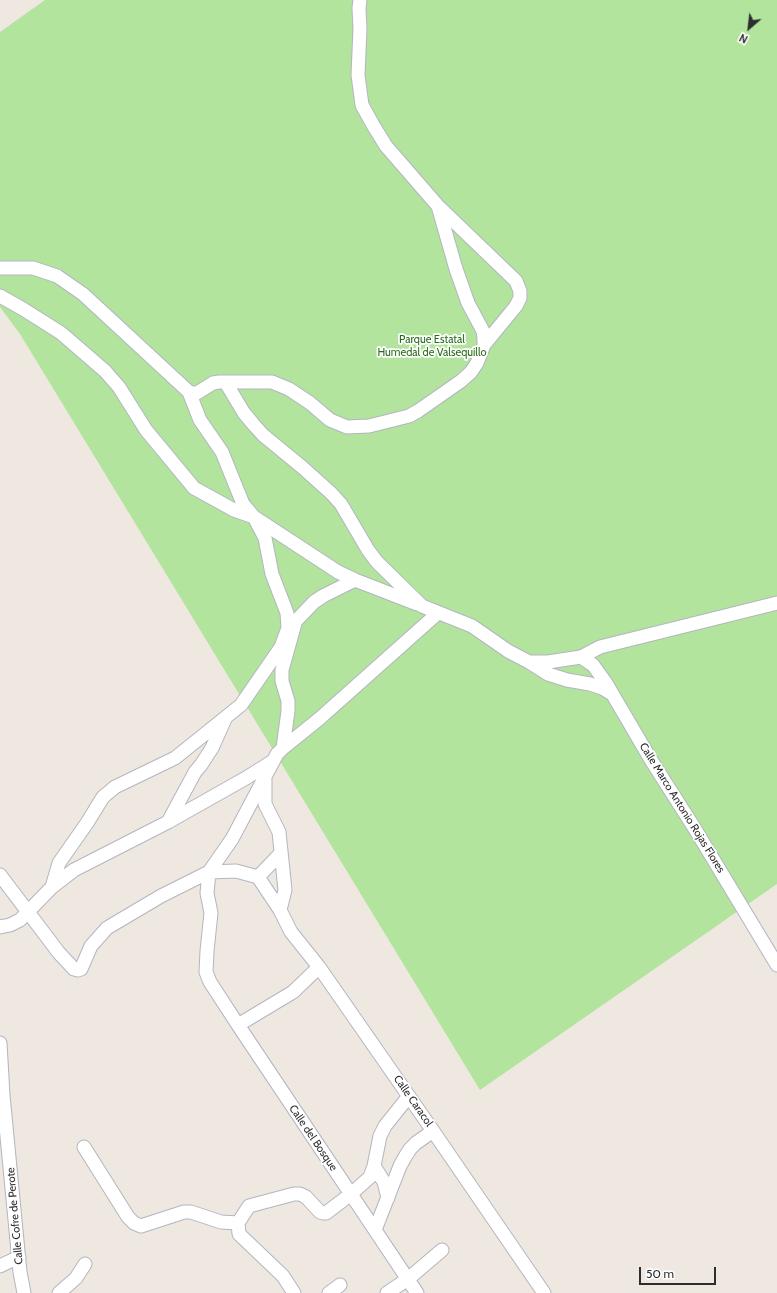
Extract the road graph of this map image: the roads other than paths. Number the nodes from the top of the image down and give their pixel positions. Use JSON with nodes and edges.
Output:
{"nodes":[{"id":1,"x":360,"y":0,"type":"edge"},
{"id":2,"x":438,"y":206,"type":"junction"},
{"id":3,"x":0,"y":268,"type":"edge"},
{"id":4,"x":0,"y":296,"type":"edge"},
{"id":5,"x":484,"y":345,"type":"junction"},
{"id":6,"x":226,"y":382,"type":"junction"},
{"id":7,"x":189,"y":392,"type":"junction"},
{"id":8,"x":254,"y":517,"type":"junction"},
{"id":9,"x":354,"y":580,"type":"junction"},
{"id":10,"x":777,"y":603,"type":"edge"},
{"id":11,"x":422,"y":606,"type":"junction"},
{"id":12,"x":438,"y":613,"type":"junction"},
{"id":13,"x":292,"y":624,"type":"junction"},
{"id":14,"x":581,"y":657,"type":"junction"},
{"id":15,"x":529,"y":662,"type":"junction"},
{"id":16,"x":612,"y":694,"type":"junction"},
{"id":17,"x":226,"y":717,"type":"junction"},
{"id":18,"x":283,"y":748,"type":"junction"},
{"id":19,"x":274,"y":760,"type":"junction"},
{"id":20,"x":265,"y":778,"type":"junction"},
{"id":21,"x":168,"y":822,"type":"junction"},
{"id":22,"x":281,"y":853,"type":"junction"},
{"id":23,"x":209,"y":872,"type":"junction"},
{"id":24,"x":0,"y":875,"type":"edge"},
{"id":25,"x":258,"y":876,"type":"junction"},
{"id":26,"x":52,"y":887,"type":"junction"},
{"id":27,"x":280,"y":910,"type":"junction"},
{"id":28,"x":28,"y":912,"type":"junction"},
{"id":29,"x":0,"y":927,"type":"edge"},
{"id":30,"x":777,"y":964,"type":"edge"},
{"id":31,"x":319,"y":967,"type":"junction"},
{"id":32,"x":238,"y":1025,"type":"junction"},
{"id":33,"x":0,"y":1043,"type":"edge"},
{"id":34,"x":1,"y":1094,"type":"edge"},
{"id":35,"x":409,"y":1096,"type":"junction"},
{"id":36,"x":433,"y":1130,"type":"junction"},
{"id":37,"x":84,"y":1147,"type":"dead end"},
{"id":38,"x":374,"y":1166,"type":"junction"},
{"id":39,"x":351,"y":1194,"type":"junction"},
{"id":40,"x":388,"y":1198,"type":"junction"},
{"id":41,"x":238,"y":1228,"type":"junction"},
{"id":42,"x":375,"y":1230,"type":"junction"},
{"id":43,"x":442,"y":1250,"type":"dead end"},
{"id":44,"x":19,"y":1257,"type":"junction"},
{"id":45,"x":85,"y":1264,"type":"dead end"},
{"id":46,"x":0,"y":1266,"type":"edge"},
{"id":47,"x":408,"y":1279,"type":"junction"},
{"id":48,"x":340,"y":1285,"type":"dead end"},
{"id":49,"x":24,"y":1293,"type":"edge"},
{"id":50,"x":59,"y":1293,"type":"edge"},
{"id":51,"x":294,"y":1293,"type":"edge"},
{"id":52,"x":329,"y":1293,"type":"edge"},
{"id":53,"x":387,"y":1293,"type":"edge"},
{"id":54,"x":417,"y":1293,"type":"edge"},
{"id":55,"x":544,"y":1293,"type":"edge"}],
"edges":[{"from":1,"to":2,"type":"street"},
{"from":2,"to":5,"type":"street"},
{"from":2,"to":5,"type":"street"},
{"from":3,"to":7,"type":"street"},
{"from":4,"to":8,"type":"street"},
{"from":5,"to":6,"type":"street"},
{"from":6,"to":7,"type":"street"},
{"from":6,"to":11,"type":"street"},
{"from":7,"to":8,"type":"street"},
{"from":8,"to":9,"type":"street"},
{"from":8,"to":13,"type":"street"},
{"from":9,"to":11,"type":"street"},
{"from":9,"to":13,"type":"street"},
{"from":10,"to":14,"type":"street"},
{"from":11,"to":12,"type":"street"},
{"from":12,"to":15,"type":"street"},
{"from":12,"to":18,"type":"street"},
{"from":13,"to":17,"type":"street"},
{"from":13,"to":18,"type":"street"},
{"from":14,"to":15,"type":"street"},
{"from":14,"to":16,"type":"street","name":"Calle Marco Antonio Rojas Flores"},
{"from":15,"to":16,"type":"street"},
{"from":16,"to":30,"type":"street","name":"Calle Marco Antonio Rojas Flores"},
{"from":17,"to":21,"type":"street"},
{"from":17,"to":26,"type":"street"},
{"from":18,"to":19,"type":"street"},
{"from":19,"to":20,"type":"street"},
{"from":19,"to":21,"type":"street"},
{"from":20,"to":22,"type":"street"},
{"from":20,"to":23,"type":"street"},
{"from":21,"to":26,"type":"street"},
{"from":22,"to":25,"type":"street"},
{"from":22,"to":27,"type":"street"},
{"from":23,"to":25,"type":"street"},
{"from":23,"to":28,"type":"street"},
{"from":23,"to":32,"type":"street","name":"Calle del Bosque"},
{"from":24,"to":28,"type":"street"},
{"from":25,"to":27,"type":"street","name":"Calle Caracol"},
{"from":26,"to":28,"type":"street"},
{"from":27,"to":31,"type":"street","name":"Calle Caracol"},
{"from":28,"to":29,"type":"street"},
{"from":31,"to":32,"type":"street"},
{"from":31,"to":35,"type":"street","name":"Calle Caracol"},
{"from":32,"to":39,"type":"street","name":"Calle del Bosque"},
{"from":33,"to":34,"type":"street","name":"Calle Cofre de Perote"},
{"from":34,"to":44,"type":"street","name":"Calle Cofre de Perote"},
{"from":35,"to":36,"type":"street","name":"Calle Caracol"},
{"from":35,"to":38,"type":"street"},
{"from":36,"to":40,"type":"street"},
{"from":36,"to":55,"type":"street","name":"Calle Caracol"},
{"from":37,"to":41,"type":"street"},
{"from":38,"to":39,"type":"street"},
{"from":38,"to":40,"type":"street"},
{"from":39,"to":41,"type":"street"},
{"from":39,"to":42,"type":"street","name":"Calle del Bosque"},
{"from":40,"to":42,"type":"street"},
{"from":41,"to":51,"type":"street"},
{"from":42,"to":47,"type":"street","name":"Calle del Bosque"},
{"from":43,"to":47,"type":"street"},
{"from":44,"to":46,"type":"street"},
{"from":44,"to":49,"type":"street","name":"Calle Cofre de Perote"},
{"from":45,"to":50,"type":"street"},
{"from":47,"to":53,"type":"street"},
{"from":47,"to":54,"type":"street","name":"Calle del Bosque"},
{"from":48,"to":52,"type":"street"}]}
